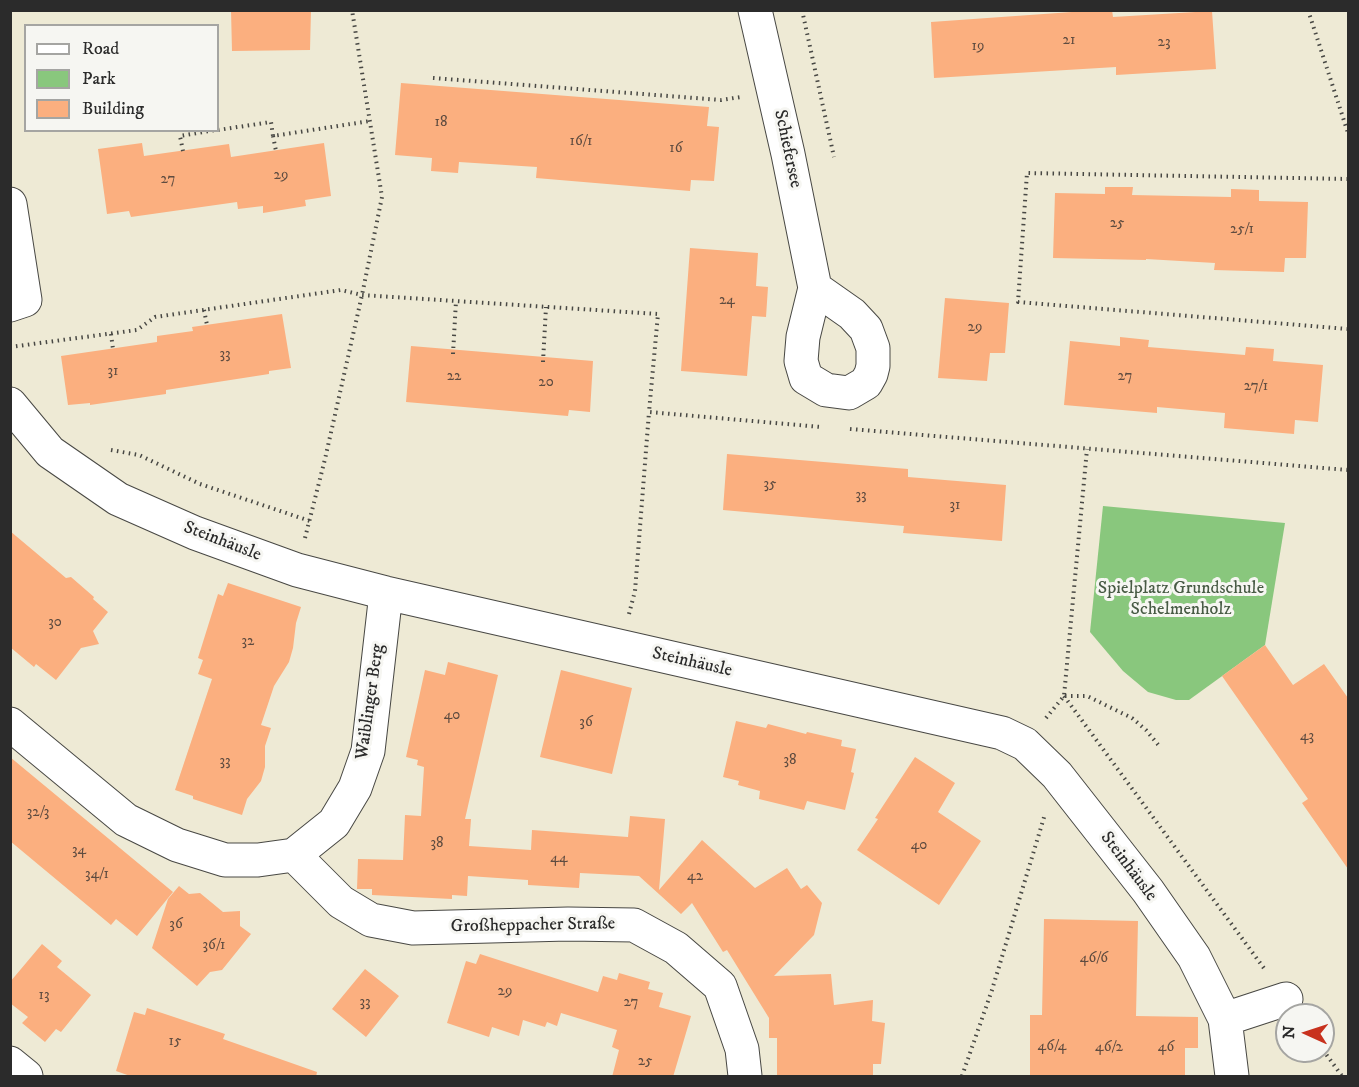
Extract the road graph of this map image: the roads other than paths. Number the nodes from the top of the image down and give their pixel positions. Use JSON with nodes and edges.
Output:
{"nodes":[{"id":1,"x":755,"y":10,"type":"edge"},
{"id":2,"x":10,"y":204,"type":"edge"},
{"id":3,"x":815,"y":288,"type":"dead end"},
{"id":4,"x":10,"y":305,"type":"edge"},
{"id":5,"x":10,"y":404,"type":"edge"},
{"id":6,"x":386,"y":593,"type":"junction"},
{"id":7,"x":10,"y":724,"type":"edge"},
{"id":8,"x":294,"y":855,"type":"junction"},
{"id":9,"x":1286,"y":999,"type":"road end"},
{"id":10,"x":1225,"y":1019,"type":"junction"},
{"id":11,"x":10,"y":1063,"type":"edge"},
{"id":12,"x":26,"y":1077,"type":"edge"},
{"id":13,"x":745,"y":1077,"type":"edge"},
{"id":14,"x":1232,"y":1077,"type":"edge"}],
"edges":[{"from":1,"to":3,"type":"street","name":"Schiefersee"},
{"from":2,"to":4,"type":"street"},
{"from":5,"to":6,"type":"street","name":"Steinhäusle"},
{"from":6,"to":8,"type":"street","name":"Waiblinger Berg"},
{"from":6,"to":10,"type":"street","name":"Steinhäusle"},
{"from":7,"to":8,"type":"street"},
{"from":8,"to":13,"type":"street","name":"Großheppacher Straße"},
{"from":9,"to":10,"type":"street"},
{"from":10,"to":14,"type":"street","name":"Steinhäusle"},
{"from":11,"to":12,"type":"street"}]}
